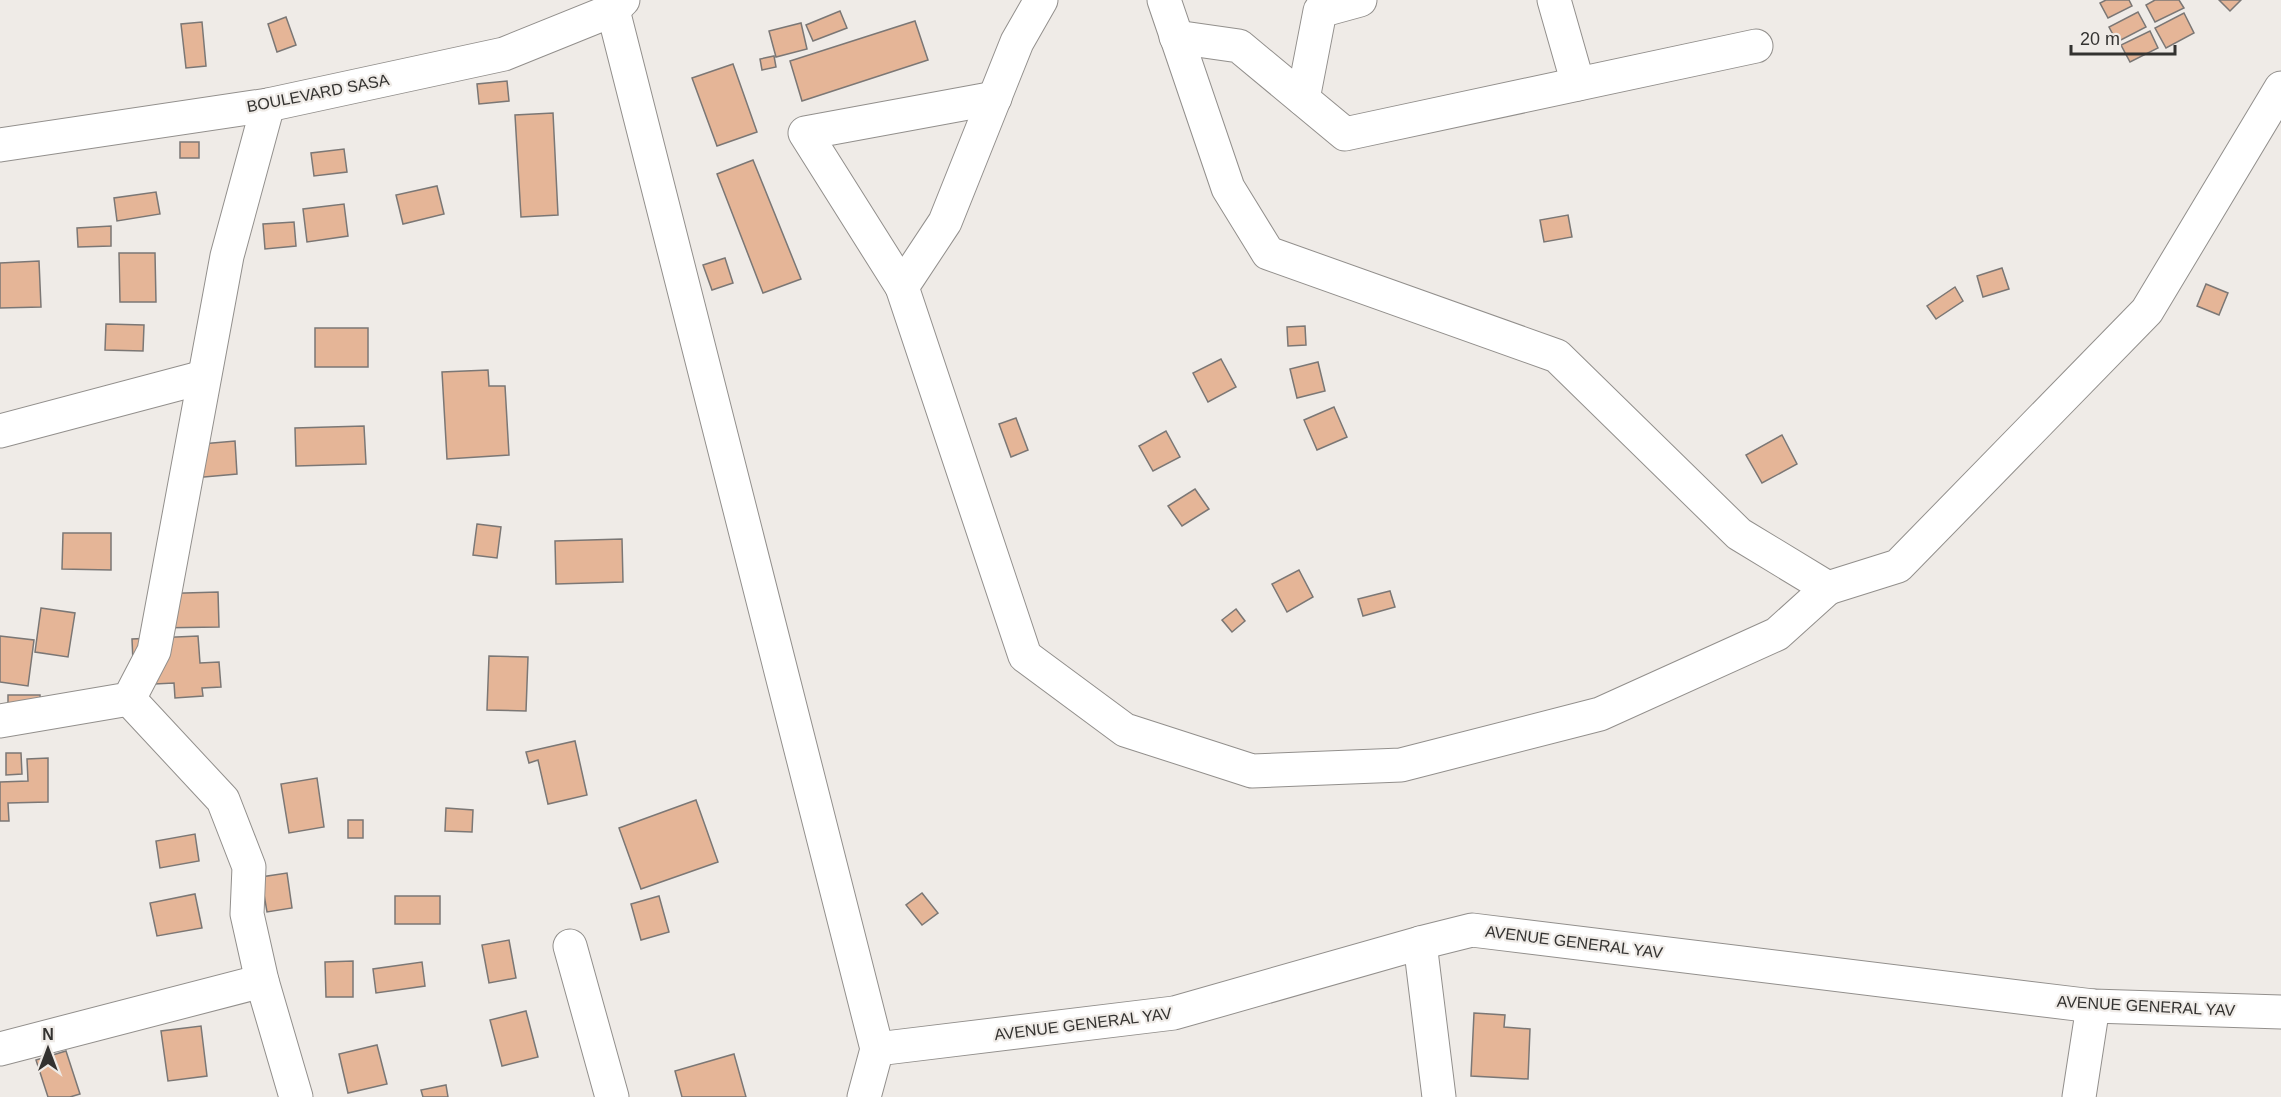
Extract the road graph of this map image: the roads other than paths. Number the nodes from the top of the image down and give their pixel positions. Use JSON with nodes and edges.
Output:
{"nodes":[{"id":1,"x":1041,"y":0,"type":"edge"},
{"id":2,"x":1164,"y":0,"type":"edge"},
{"id":3,"x":1360,"y":0,"type":"edge"},
{"id":4,"x":1554,"y":0,"type":"edge"},
{"id":5,"x":618,"y":5,"type":"edge"},
{"id":6,"x":1176,"y":37,"type":"junction"},
{"id":7,"x":1756,"y":46,"type":"dead end"},
{"id":8,"x":1578,"y":84,"type":"junction"},
{"id":9,"x":2281,"y":88,"type":"edge"},
{"id":10,"x":995,"y":98,"type":"junction"},
{"id":11,"x":1304,"y":99,"type":"junction"},
{"id":12,"x":268,"y":105,"type":"junction"},
{"id":13,"x":0,"y":145,"type":"edge"},
{"id":14,"x":902,"y":287,"type":"junction"},
{"id":15,"x":204,"y":377,"type":"junction"},
{"id":16,"x":0,"y":431,"type":"edge"},
{"id":17,"x":1828,"y":588,"type":"junction"},
{"id":18,"x":129,"y":699,"type":"junction"},
{"id":19,"x":0,"y":721,"type":"edge"},
{"id":20,"x":1420,"y":943,"type":"junction"},
{"id":21,"x":570,"y":946,"type":"dead end"},
{"id":22,"x":262,"y":981,"type":"junction"},
{"id":23,"x":2093,"y":1006,"type":"junction"},
{"id":24,"x":2281,"y":1012,"type":"edge"},
{"id":25,"x":0,"y":1049,"type":"edge"},
{"id":26,"x":877,"y":1049,"type":"junction"},
{"id":27,"x":296,"y":1097,"type":"edge"},
{"id":28,"x":612,"y":1097,"type":"edge"},
{"id":29,"x":864,"y":1097,"type":"edge"},
{"id":30,"x":1439,"y":1097,"type":"edge"},
{"id":31,"x":2079,"y":1097,"type":"edge"}],
"edges":[{"from":1,"to":10,"type":"street"},
{"from":2,"to":6,"type":"street"},
{"from":3,"to":11,"type":"street"},
{"from":4,"to":8,"type":"street"},
{"from":5,"to":12,"type":"street","name":"BOULEVARD SASA"},
{"from":5,"to":26,"type":"street"},
{"from":6,"to":11,"type":"street"},
{"from":6,"to":17,"type":"street"},
{"from":7,"to":8,"type":"street"},
{"from":8,"to":11,"type":"street"},
{"from":9,"to":17,"type":"street"},
{"from":10,"to":14,"type":"street"},
{"from":10,"to":14,"type":"street"},
{"from":12,"to":13,"type":"street","name":"BOULEVARD SASA"},
{"from":12,"to":15,"type":"street"},
{"from":14,"to":17,"type":"street"},
{"from":15,"to":16,"type":"street"},
{"from":15,"to":18,"type":"street"},
{"from":18,"to":19,"type":"street"},
{"from":18,"to":22,"type":"street"},
{"from":20,"to":23,"type":"street","name":"AVENUE GENERAL YAV"},
{"from":20,"to":26,"type":"street","name":"AVENUE GENERAL YAV"},
{"from":20,"to":30,"type":"street"},
{"from":21,"to":28,"type":"street"},
{"from":22,"to":25,"type":"street"},
{"from":22,"to":27,"type":"street"},
{"from":23,"to":24,"type":"street","name":"AVENUE GENERAL YAV"},
{"from":23,"to":31,"type":"street"},
{"from":26,"to":29,"type":"street"}]}
